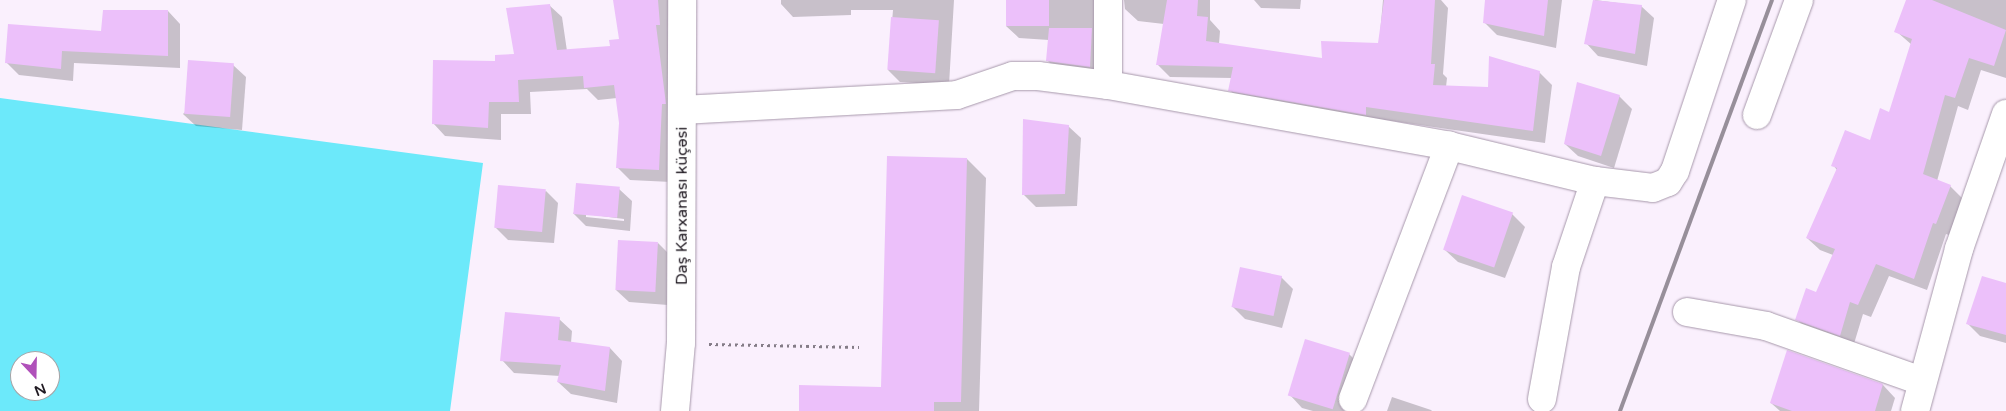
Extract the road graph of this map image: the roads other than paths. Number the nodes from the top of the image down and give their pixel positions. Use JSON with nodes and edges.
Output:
{"nodes":[{"id":1,"x":682,"y":0,"type":"edge"},
{"id":2,"x":1108,"y":0,"type":"edge"},
{"id":3,"x":1732,"y":0,"type":"edge"},
{"id":4,"x":1800,"y":0,"type":"edge"},
{"id":5,"x":1108,"y":85,"type":"junction"},
{"id":6,"x":682,"y":110,"type":"junction"},
{"id":7,"x":2006,"y":114,"type":"edge"},
{"id":8,"x":1757,"y":115,"type":"dead end"},
{"id":9,"x":1449,"y":146,"type":"junction"},
{"id":10,"x":1998,"y":160,"type":"edge"},
{"id":11,"x":1595,"y":181,"type":"junction"},
{"id":12,"x":1687,"y":312,"type":"dead end"},
{"id":13,"x":1921,"y":380,"type":"junction"},
{"id":14,"x":1353,"y":399,"type":"dead end"},
{"id":15,"x":1542,"y":399,"type":"dead end"},
{"id":16,"x":675,"y":411,"type":"edge"},
{"id":17,"x":1915,"y":411,"type":"edge"}],
"edges":[{"from":1,"to":6,"type":"street","name":"Daş Karxanası küçəsi"},
{"from":2,"to":5,"type":"street"},
{"from":3,"to":11,"type":"street"},
{"from":4,"to":8,"type":"street"},
{"from":5,"to":6,"type":"street"},
{"from":5,"to":9,"type":"street"},
{"from":6,"to":16,"type":"street","name":"Daş Karxanası küçəsi"},
{"from":7,"to":10,"type":"street"},
{"from":9,"to":11,"type":"street"},
{"from":9,"to":14,"type":"street"},
{"from":10,"to":13,"type":"street"},
{"from":11,"to":15,"type":"street"},
{"from":12,"to":13,"type":"street"},
{"from":13,"to":17,"type":"street"}]}
